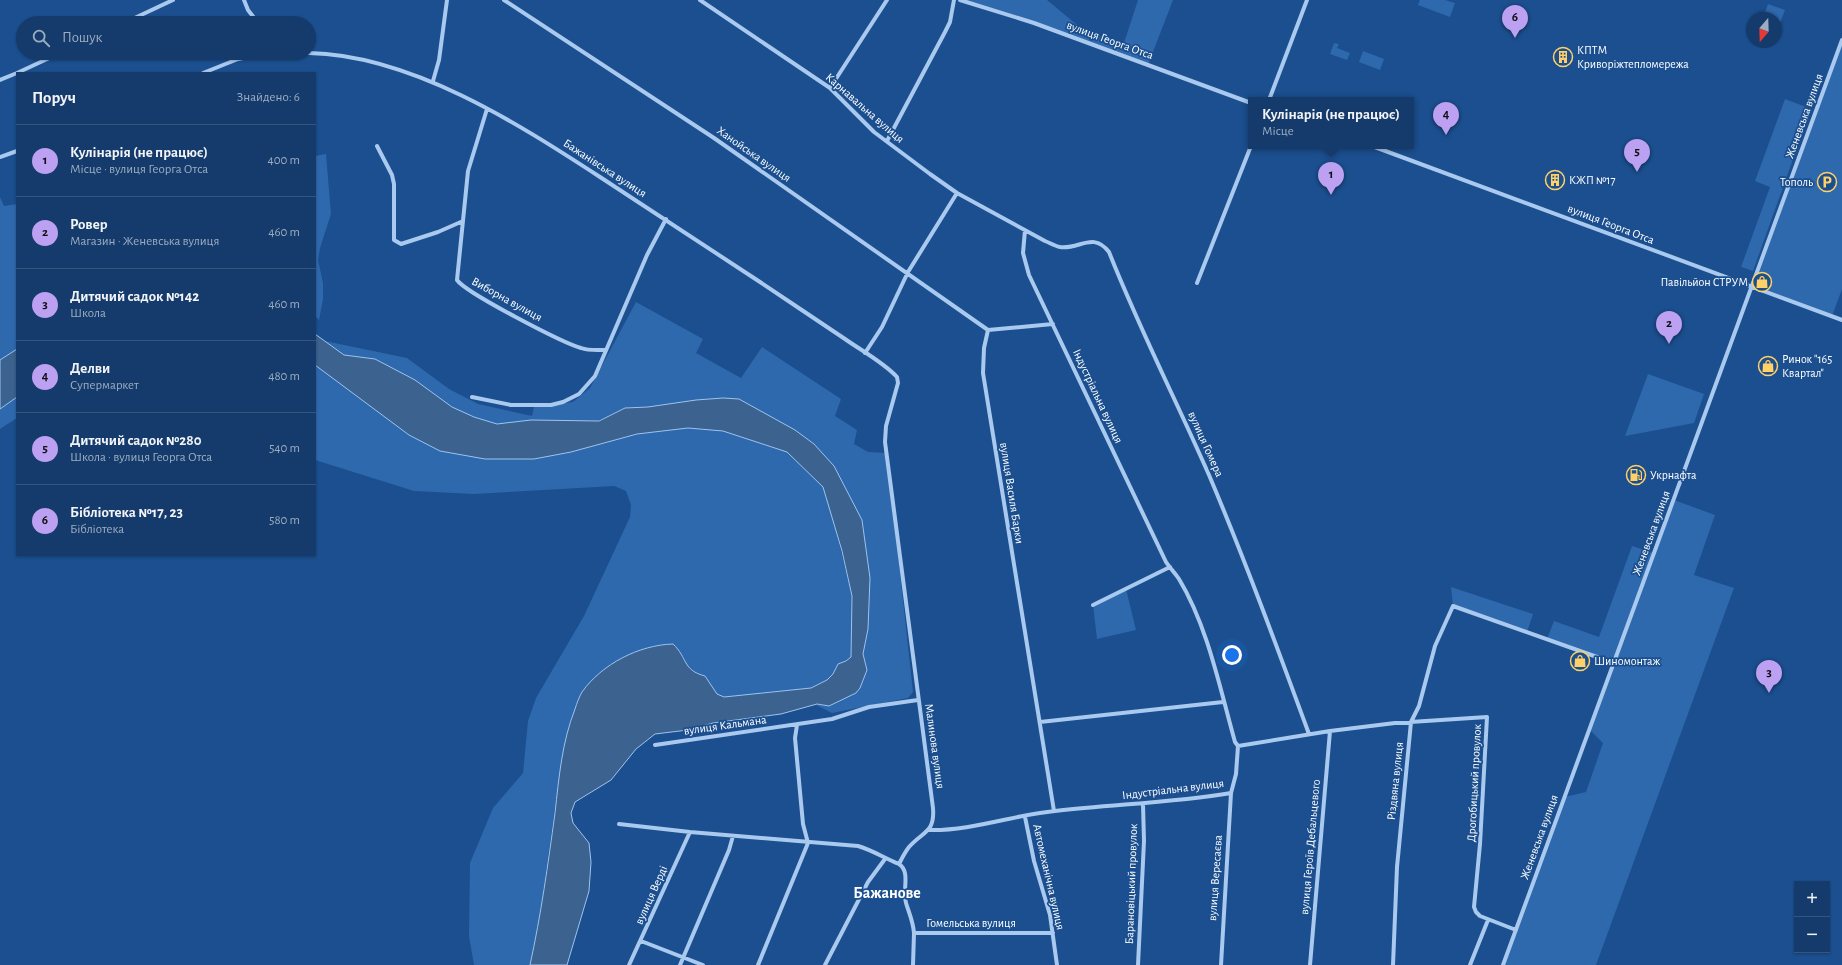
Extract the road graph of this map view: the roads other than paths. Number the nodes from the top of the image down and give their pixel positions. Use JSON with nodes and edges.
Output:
{"nodes":[{"id":1,"x":173,"y":0,"type":"edge"},
{"id":2,"x":244,"y":0,"type":"edge"},
{"id":3,"x":447,"y":0,"type":"edge"},
{"id":4,"x":504,"y":0,"type":"edge"},
{"id":5,"x":700,"y":0,"type":"edge"},
{"id":6,"x":887,"y":0,"type":"edge"},
{"id":7,"x":954,"y":0,"type":"edge"},
{"id":8,"x":960,"y":0,"type":"edge"},
{"id":9,"x":1307,"y":0,"type":"edge"},
{"id":10,"x":139,"y":16,"type":"edge"},
{"id":11,"x":253,"y":16,"type":"edge"},
{"id":12,"x":1842,"y":40,"type":"edge"},
{"id":13,"x":316,"y":53,"type":"edge"},
{"id":14,"x":45,"y":60,"type":"edge"},
{"id":15,"x":236,"y":60,"type":"edge"},
{"id":16,"x":19,"y":72,"type":"edge"},
{"id":17,"x":206,"y":72,"type":"edge"},
{"id":18,"x":16,"y":73,"type":"edge"},
{"id":19,"x":0,"y":80,"type":"edge"},
{"id":20,"x":433,"y":81,"type":"junction"},
{"id":21,"x":830,"y":88,"type":"junction"},
{"id":22,"x":1270,"y":97,"type":"edge"},
{"id":23,"x":1248,"y":102,"type":"edge"},
{"id":24,"x":487,"y":109,"type":"junction"},
{"id":25,"x":887,"y":141,"type":"junction"},
{"id":26,"x":377,"y":146,"type":"dead end"},
{"id":27,"x":1250,"y":149,"type":"edge"},
{"id":28,"x":1380,"y":149,"type":"edge"},
{"id":29,"x":16,"y":150,"type":"edge"},
{"id":30,"x":0,"y":157,"type":"edge"},
{"id":31,"x":957,"y":193,"type":"junction"},
{"id":32,"x":666,"y":219,"type":"junction"},
{"id":33,"x":463,"y":222,"type":"junction"},
{"id":34,"x":1025,"y":230,"type":"junction"},
{"id":35,"x":908,"y":272,"type":"junction"},
{"id":36,"x":1197,"y":283,"type":"dead end"},
{"id":37,"x":1752,"y":287,"type":"junction"},
{"id":38,"x":1842,"y":320,"type":"edge"},
{"id":39,"x":1053,"y":324,"type":"junction"},
{"id":40,"x":988,"y":330,"type":"junction"},
{"id":41,"x":606,"y":350,"type":"junction"},
{"id":42,"x":866,"y":353,"type":"junction"},
{"id":43,"x":472,"y":397,"type":"dead end"},
{"id":44,"x":1170,"y":568,"type":"junction"},
{"id":45,"x":1093,"y":606,"type":"dead end"},
{"id":46,"x":1614,"y":663,"type":"junction"},
{"id":47,"x":918,"y":700,"type":"junction"},
{"id":48,"x":1223,"y":702,"type":"junction"},
{"id":49,"x":1040,"y":722,"type":"junction"},
{"id":50,"x":1412,"y":722,"type":"junction"},
{"id":51,"x":797,"y":725,"type":"junction"},
{"id":52,"x":1330,"y":731,"type":"junction"},
{"id":53,"x":1309,"y":734,"type":"junction"},
{"id":54,"x":656,"y":745,"type":"dead end"},
{"id":55,"x":1238,"y":746,"type":"junction"},
{"id":56,"x":1231,"y":793,"type":"junction"},
{"id":57,"x":1142,"y":804,"type":"junction"},
{"id":58,"x":1054,"y":811,"type":"junction"},
{"id":59,"x":1025,"y":817,"type":"junction"},
{"id":60,"x":619,"y":824,"type":"dead end"},
{"id":61,"x":929,"y":830,"type":"junction"},
{"id":62,"x":690,"y":832,"type":"junction"},
{"id":63,"x":733,"y":836,"type":"junction"},
{"id":64,"x":808,"y":843,"type":"junction"},
{"id":65,"x":886,"y":859,"type":"junction"},
{"id":66,"x":899,"y":864,"type":"junction"},
{"id":67,"x":1488,"y":920,"type":"junction"},
{"id":68,"x":1516,"y":930,"type":"junction"},
{"id":69,"x":914,"y":933,"type":"junction"},
{"id":70,"x":1053,"y":933,"type":"junction"},
{"id":71,"x":641,"y":940,"type":"junction"},
{"id":72,"x":684,"y":957,"type":"junction"},
{"id":73,"x":629,"y":965,"type":"edge"},
{"id":74,"x":680,"y":965,"type":"edge"},
{"id":75,"x":703,"y":965,"type":"edge"},
{"id":76,"x":758,"y":965,"type":"edge"},
{"id":77,"x":825,"y":965,"type":"edge"},
{"id":78,"x":913,"y":965,"type":"edge"},
{"id":79,"x":1056,"y":965,"type":"edge"},
{"id":80,"x":1138,"y":965,"type":"edge"},
{"id":81,"x":1221,"y":965,"type":"edge"},
{"id":82,"x":1310,"y":965,"type":"edge"},
{"id":83,"x":1393,"y":965,"type":"edge"},
{"id":84,"x":1470,"y":965,"type":"edge"},
{"id":85,"x":1503,"y":965,"type":"edge"}],
"edges":[{"from":1,"to":10,"type":"street"},
{"from":2,"to":11,"type":"street"},
{"from":3,"to":20,"type":"street"},
{"from":4,"to":35,"type":"street","name":"Ханойська вулиця"},
{"from":5,"to":21,"type":"street","name":"Карнавальна вулиця"},
{"from":6,"to":21,"type":"street"},
{"from":7,"to":25,"type":"street"},
{"from":8,"to":23,"type":"street","name":"вулиця Георга Отса"},
{"from":9,"to":22,"type":"street"},
{"from":12,"to":37,"type":"street","name":"Женевська вулиця"},
{"from":13,"to":20,"type":"street","name":"Бажанівська вулиця"},
{"from":14,"to":16,"type":"street"},
{"from":15,"to":17,"type":"street"},
{"from":18,"to":19,"type":"street"},
{"from":20,"to":24,"type":"street","name":"Бажанівська вулиця"},
{"from":21,"to":25,"type":"street","name":"Карнавальна вулиця"},
{"from":24,"to":32,"type":"street","name":"Бажанівська вулиця"},
{"from":24,"to":33,"type":"street","name":"Виборна вулиця"},
{"from":25,"to":31,"type":"street","name":"Карнавальна вулиця"},
{"from":26,"to":33,"type":"street"},
{"from":27,"to":36,"type":"street"},
{"from":28,"to":37,"type":"street","name":"вулиця Георга Отса"},
{"from":29,"to":30,"type":"street"},
{"from":31,"to":34,"type":"street","name":"Карнавальна вулиця"},
{"from":31,"to":35,"type":"street"},
{"from":32,"to":41,"type":"street"},
{"from":32,"to":42,"type":"street","name":"Бажанівська вулиця"},
{"from":33,"to":41,"type":"street","name":"Виборна вулиця"},
{"from":34,"to":39,"type":"street","name":"Індустріальна вулиця"},
{"from":34,"to":53,"type":"street","name":"вулиця Гомера"},
{"from":35,"to":40,"type":"street","name":"Ханойська вулиця"},
{"from":35,"to":42,"type":"street"},
{"from":37,"to":38,"type":"street","name":"вулиця Георга Отса"},
{"from":37,"to":46,"type":"street","name":"Женевська вулиця"},
{"from":39,"to":40,"type":"street"},
{"from":39,"to":44,"type":"street","name":"Індустріальна вулиця"},
{"from":40,"to":49,"type":"street","name":"вулиця Василя Барки"},
{"from":41,"to":43,"type":"street"},
{"from":42,"to":47,"type":"street","name":"Малинова вулиця"},
{"from":44,"to":45,"type":"street"},
{"from":44,"to":48,"type":"street","name":"Індустріальна вулиця"},
{"from":46,"to":50,"type":"street","name":"Різдвяна вулиця"},
{"from":46,"to":68,"type":"street","name":"Женевська вулиця"},
{"from":47,"to":51,"type":"street","name":"вулиця Кальмана"},
{"from":47,"to":61,"type":"street","name":"Малинова вулиця"},
{"from":48,"to":49,"type":"street"},
{"from":48,"to":55,"type":"street","name":"Індустріальна вулиця"},
{"from":49,"to":58,"type":"street","name":"вулиця Василя Барки"},
{"from":50,"to":52,"type":"street"},
{"from":50,"to":67,"type":"street","name":"Дрогобицький провулок"},
{"from":50,"to":83,"type":"street","name":"Різдвяна вулиця"},
{"from":51,"to":54,"type":"street","name":"вулиця Кальмана"},
{"from":51,"to":64,"type":"street"},
{"from":52,"to":53,"type":"street"},
{"from":52,"to":82,"type":"street","name":"вулиця Героїв Дебальцевого"},
{"from":53,"to":55,"type":"street"},
{"from":55,"to":56,"type":"street","name":"Індустріальна вулиця"},
{"from":56,"to":57,"type":"street","name":"Індустріальна вулиця"},
{"from":56,"to":81,"type":"street","name":"вулиця Вересаєва"},
{"from":57,"to":58,"type":"street","name":"Індустріальна вулиця"},
{"from":57,"to":80,"type":"street","name":"Барановіцький провулок"},
{"from":58,"to":59,"type":"street","name":"Індустріальна вулиця"},
{"from":59,"to":61,"type":"street","name":"Індустріальна вулиця"},
{"from":59,"to":70,"type":"street","name":"Автомеханічна вулиця"},
{"from":60,"to":62,"type":"street"},
{"from":61,"to":66,"type":"street"},
{"from":62,"to":63,"type":"street"},
{"from":62,"to":71,"type":"street","name":"вулиця Верді"},
{"from":63,"to":64,"type":"street"},
{"from":63,"to":72,"type":"street"},
{"from":64,"to":65,"type":"street"},
{"from":64,"to":76,"type":"street"},
{"from":65,"to":66,"type":"street"},
{"from":65,"to":77,"type":"street"},
{"from":66,"to":69,"type":"street","name":"Гомельська вулиця"},
{"from":67,"to":68,"type":"street","name":"Дрогобицький провулок"},
{"from":67,"to":84,"type":"street"},
{"from":68,"to":85,"type":"street","name":"Женевська вулиця"},
{"from":69,"to":70,"type":"street","name":"Гомельська вулиця"},
{"from":69,"to":78,"type":"street"},
{"from":70,"to":79,"type":"street","name":"Автомеханічна вулиця"},
{"from":71,"to":72,"type":"street"},
{"from":71,"to":73,"type":"street","name":"вулиця Верді"},
{"from":72,"to":74,"type":"street"},
{"from":72,"to":75,"type":"street"}]}
